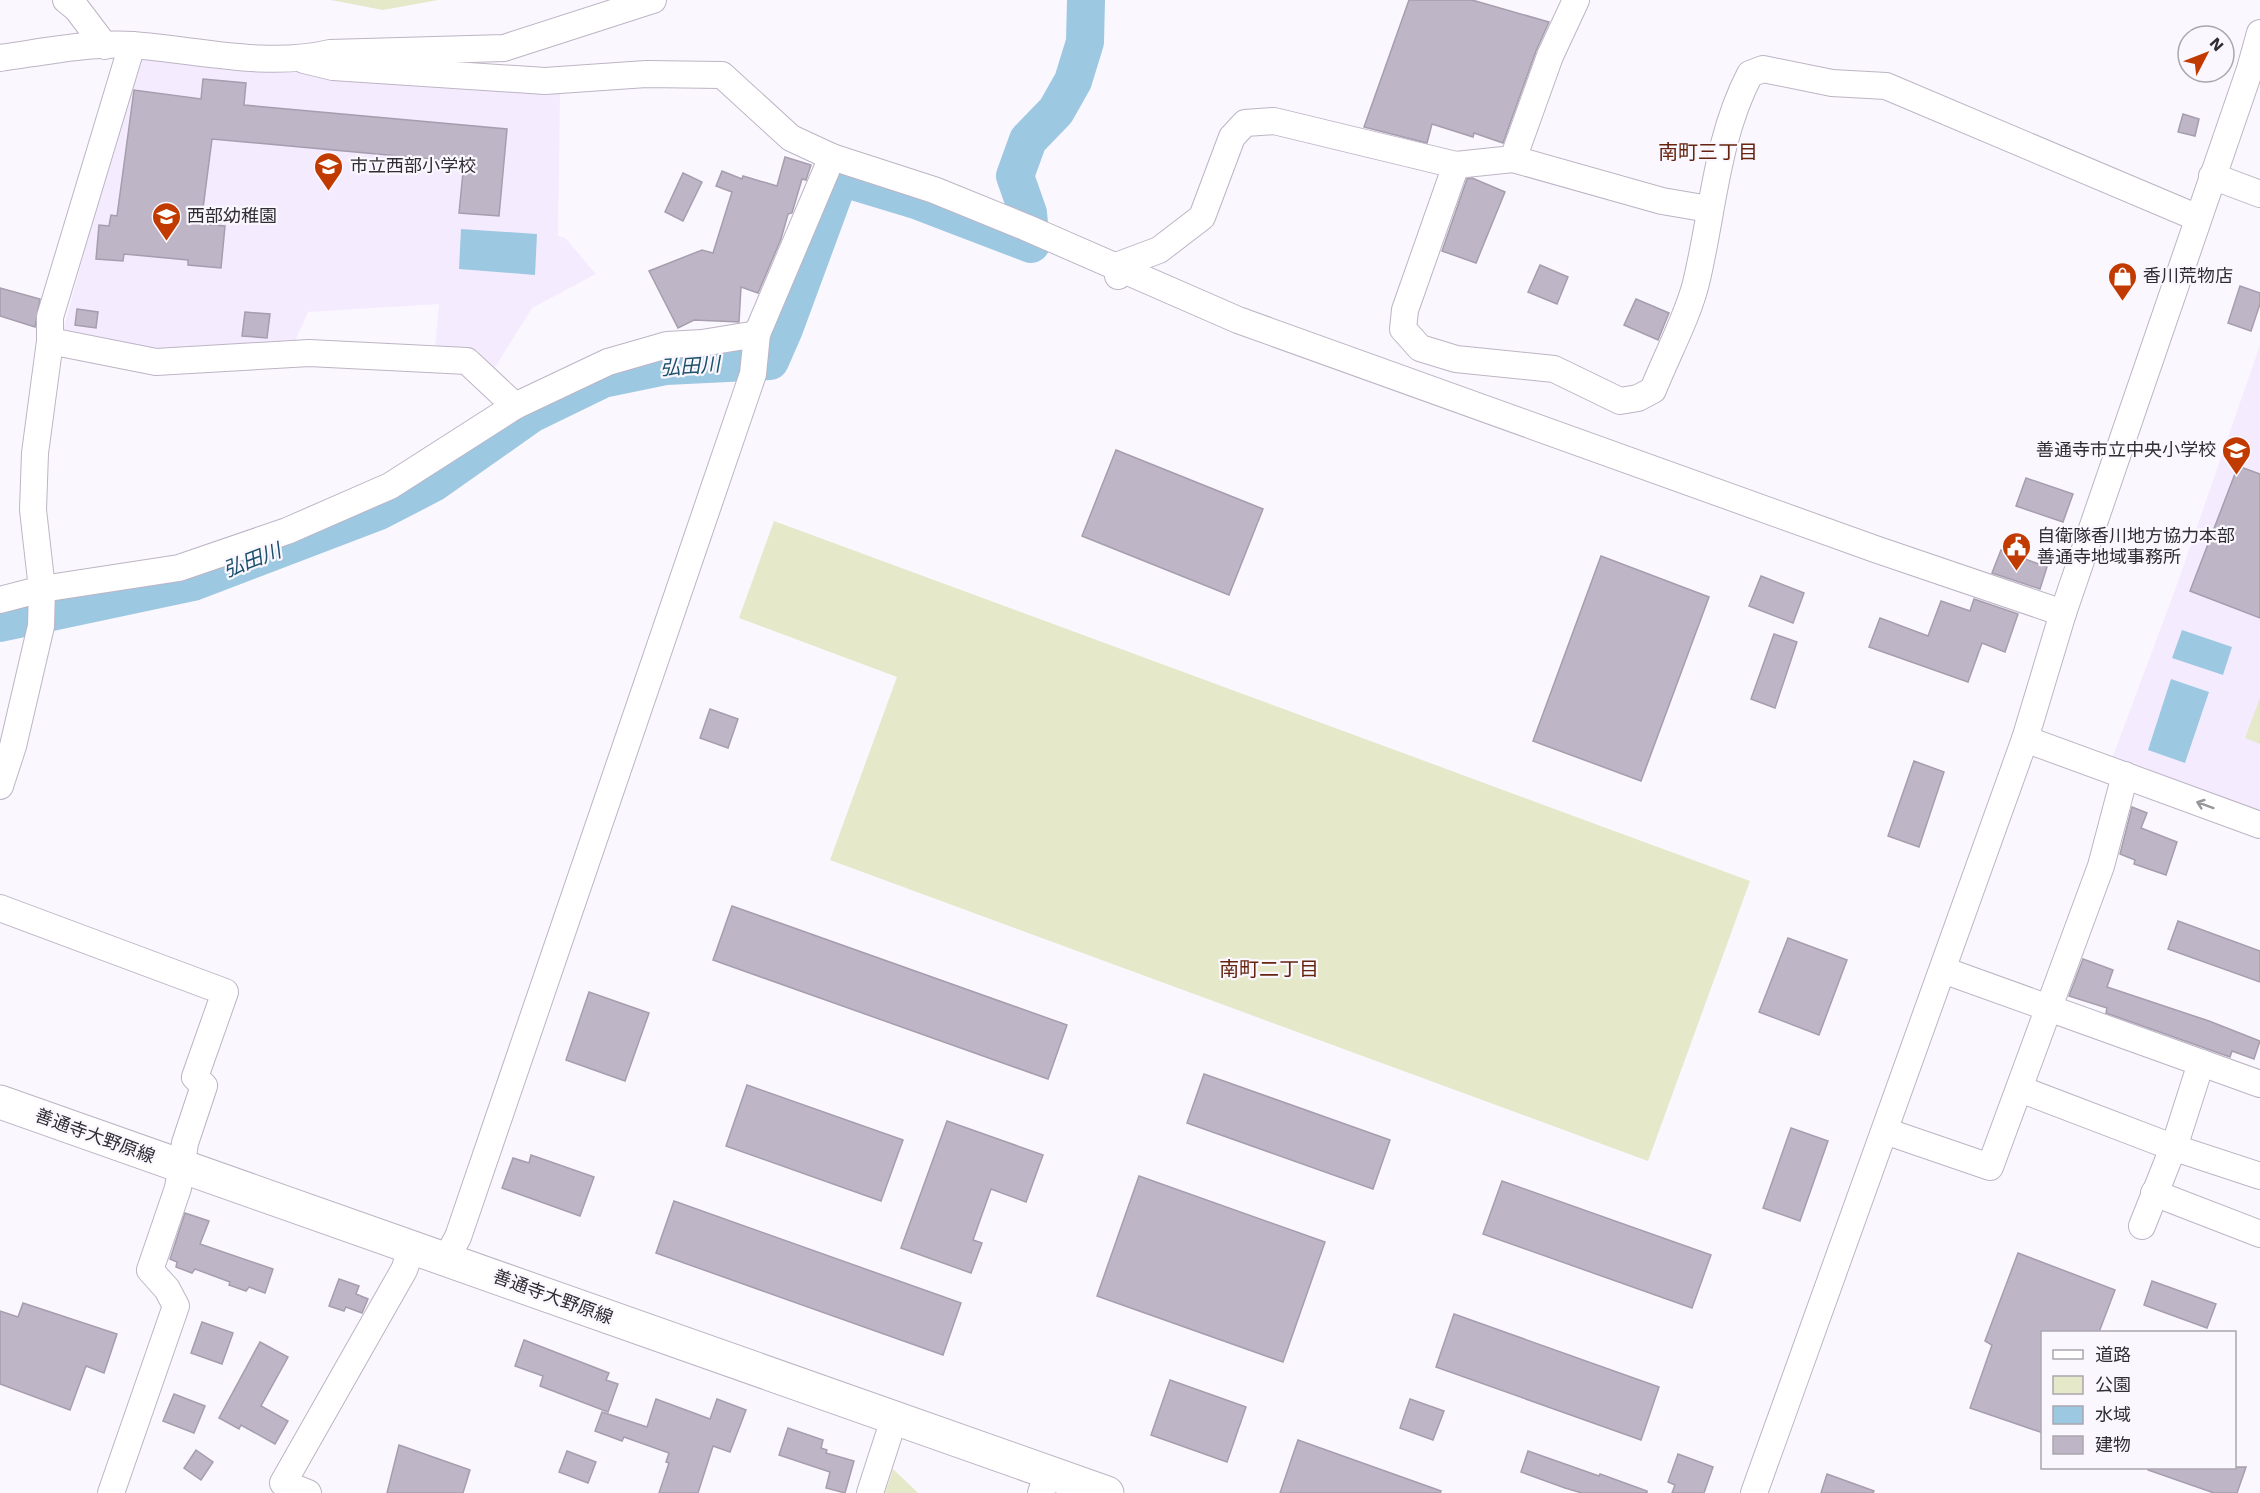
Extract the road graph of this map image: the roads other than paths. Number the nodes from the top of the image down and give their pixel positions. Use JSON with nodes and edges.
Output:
{"nodes":[{"id":1,"x":66,"y":0,"type":"edge"},
{"id":2,"x":653,"y":0,"type":"edge"},
{"id":3,"x":1576,"y":0,"type":"edge"},
{"id":4,"x":2260,"y":33,"type":"edge"},
{"id":5,"x":132,"y":45,"type":"junction"},
{"id":6,"x":105,"y":46,"type":"junction"},
{"id":7,"x":0,"y":58,"type":"edge"},
{"id":8,"x":304,"y":60,"type":"junction"},
{"id":9,"x":2255,"y":71,"type":"edge"},
{"id":10,"x":832,"y":157,"type":"junction"},
{"id":11,"x":1513,"y":159,"type":"junction"},
{"id":12,"x":1456,"y":165,"type":"junction"},
{"id":13,"x":2212,"y":176,"type":"junction"},
{"id":14,"x":2260,"y":194,"type":"edge"},
{"id":15,"x":1709,"y":209,"type":"junction"},
{"id":16,"x":2198,"y":218,"type":"junction"},
{"id":17,"x":1118,"y":276,"type":"junction"},
{"id":18,"x":756,"y":339,"type":"junction"},
{"id":19,"x":50,"y":341,"type":"junction"},
{"id":20,"x":515,"y":405,"type":"junction"},
{"id":21,"x":0,"y":600,"type":"edge"},
{"id":22,"x":42,"y":605,"type":"junction"},
{"id":23,"x":2063,"y":613,"type":"junction"},
{"id":24,"x":2025,"y":739,"type":"junction"},
{"id":25,"x":2125,"y":775,"type":"junction"},
{"id":26,"x":0,"y":786,"type":"edge"},
{"id":27,"x":2260,"y":825,"type":"edge"},
{"id":28,"x":0,"y":909,"type":"edge"},
{"id":29,"x":1942,"y":970,"type":"junction"},
{"id":30,"x":2050,"y":1008,"type":"junction"},
{"id":31,"x":2201,"y":1063,"type":"junction"},
{"id":32,"x":2260,"y":1084,"type":"edge"},
{"id":33,"x":2020,"y":1089,"type":"junction"},
{"id":34,"x":0,"y":1102,"type":"edge"},
{"id":35,"x":1885,"y":1131,"type":"junction"},
{"id":36,"x":2172,"y":1147,"type":"junction"},
{"id":37,"x":181,"y":1166,"type":"junction"},
{"id":38,"x":2260,"y":1176,"type":"edge"},
{"id":39,"x":2154,"y":1193,"type":"junction"},
{"id":40,"x":2142,"y":1226,"type":"dead end"},
{"id":41,"x":2260,"y":1234,"type":"edge"},
{"id":42,"x":412,"y":1248,"type":"junction"},
{"id":43,"x":446,"y":1259,"type":"junction"},
{"id":44,"x":894,"y":1419,"type":"junction"},
{"id":45,"x":1044,"y":1483,"type":"edge"},
{"id":46,"x":111,"y":1493,"type":"edge"},
{"id":47,"x":308,"y":1493,"type":"edge"},
{"id":48,"x":870,"y":1493,"type":"edge"},
{"id":49,"x":1107,"y":1493,"type":"edge"},
{"id":50,"x":1754,"y":1493,"type":"edge"}],
"edges":[{"from":1,"to":6,"type":"street"},
{"from":2,"to":8,"type":"street"},
{"from":3,"to":11,"type":"street"},
{"from":4,"to":9,"type":"street"},
{"from":5,"to":6,"type":"street"},
{"from":5,"to":8,"type":"street"},
{"from":5,"to":19,"type":"street"},
{"from":6,"to":7,"type":"street"},
{"from":8,"to":10,"type":"street"},
{"from":9,"to":13,"type":"street"},
{"from":10,"to":17,"type":"street"},
{"from":10,"to":18,"type":"street"},
{"from":11,"to":12,"type":"street"},
{"from":11,"to":15,"type":"street"},
{"from":12,"to":15,"type":"street"},
{"from":12,"to":17,"type":"street"},
{"from":13,"to":14,"type":"street"},
{"from":13,"to":16,"type":"street"},
{"from":15,"to":16,"type":"street"},
{"from":16,"to":23,"type":"street"},
{"from":17,"to":23,"type":"street"},
{"from":18,"to":20,"type":"street"},
{"from":18,"to":43,"type":"street"},
{"from":19,"to":20,"type":"street"},
{"from":19,"to":22,"type":"street"},
{"from":20,"to":22,"type":"street"},
{"from":21,"to":22,"type":"street"},
{"from":22,"to":26,"type":"street"},
{"from":23,"to":24,"type":"street"},
{"from":24,"to":25,"type":"street"},
{"from":24,"to":29,"type":"street"},
{"from":27,"to":25,"type":"street","one_way":true},
{"from":25,"to":30,"type":"street"},
{"from":28,"to":37,"type":"street"},
{"from":29,"to":30,"type":"street"},
{"from":29,"to":35,"type":"street"},
{"from":30,"to":31,"type":"street"},
{"from":30,"to":33,"type":"street"},
{"from":31,"to":32,"type":"street"},
{"from":31,"to":36,"type":"street"},
{"from":33,"to":35,"type":"street"},
{"from":33,"to":36,"type":"street"},
{"from":34,"to":37,"type":"main road","name":"善通寺大野原線"},
{"from":35,"to":50,"type":"street"},
{"from":36,"to":38,"type":"street"},
{"from":36,"to":39,"type":"street"},
{"from":37,"to":42,"type":"main road","name":"善通寺大野原線"},
{"from":37,"to":46,"type":"street"},
{"from":39,"to":40,"type":"street"},
{"from":39,"to":41,"type":"street"},
{"from":42,"to":43,"type":"main road","name":"善通寺大野原線"},
{"from":42,"to":47,"type":"street"},
{"from":43,"to":44,"type":"main road","name":"善通寺大野原線"},
{"from":44,"to":45,"type":"main road","name":"善通寺大野原線"},
{"from":44,"to":48,"type":"street"},
{"from":45,"to":49,"type":"main road","name":"善通寺大野原線"}]}
